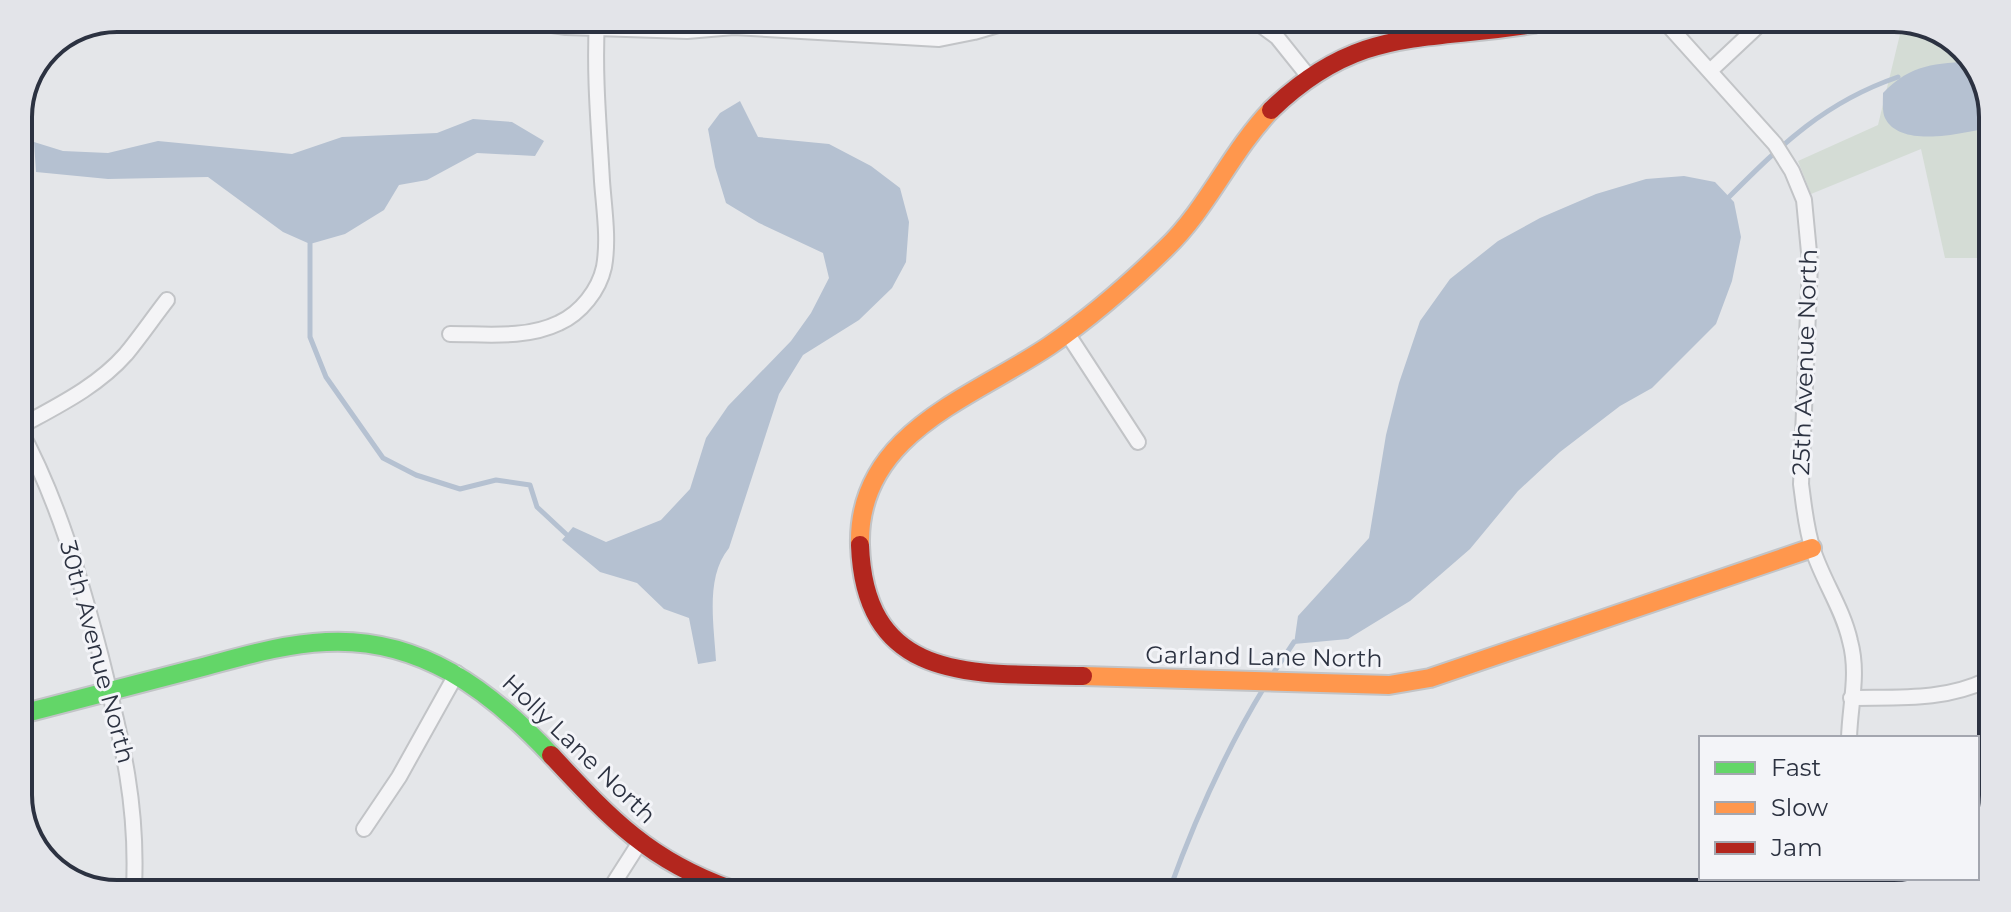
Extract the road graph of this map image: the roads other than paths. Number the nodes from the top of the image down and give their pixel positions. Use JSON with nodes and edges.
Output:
{"nodes":[{"id":1,"x":597,"y":32,"type":"edge"},
{"id":2,"x":819,"y":32,"type":"edge"},
{"id":3,"x":974,"y":32,"type":"edge"},
{"id":4,"x":1270,"y":32,"type":"edge"},
{"id":5,"x":1451,"y":32,"type":"edge"},
{"id":6,"x":1674,"y":32,"type":"edge"},
{"id":7,"x":1752,"y":32,"type":"edge"},
{"id":8,"x":1710,"y":71,"type":"junction"},
{"id":9,"x":1309,"y":77,"type":"junction"},
{"id":10,"x":167,"y":300,"type":"dead end"},
{"id":11,"x":1067,"y":333,"type":"junction"},
{"id":12,"x":450,"y":334,"type":"dead end"},
{"id":13,"x":32,"y":420,"type":"edge"},
{"id":14,"x":1138,"y":442,"type":"dead end"},
{"id":15,"x":32,"y":452,"type":"edge"},
{"id":16,"x":1812,"y":548,"type":"junction"},
{"id":17,"x":457,"y":673,"type":"junction"},
{"id":18,"x":1979,"y":684,"type":"edge"},
{"id":19,"x":109,"y":691,"type":"junction"},
{"id":20,"x":1851,"y":698,"type":"junction"},
{"id":21,"x":32,"y":711,"type":"edge"},
{"id":22,"x":1849,"y":736,"type":"edge"},
{"id":23,"x":364,"y":829,"type":"dead end"},
{"id":24,"x":640,"y":842,"type":"junction"},
{"id":25,"x":134,"y":880,"type":"edge"},
{"id":26,"x":616,"y":880,"type":"edge"},
{"id":27,"x":702,"y":880,"type":"edge"}],
"edges":[{"from":1,"to":12,"type":"street"},
{"from":2,"to":3,"type":"street"},
{"from":4,"to":9,"type":"street"},
{"from":5,"to":9,"type":"street"},
{"from":6,"to":8,"type":"street","name":"25th Avenue North"},
{"from":7,"to":8,"type":"street"},
{"from":8,"to":16,"type":"street","name":"25th Avenue North"},
{"from":9,"to":11,"type":"street"},
{"from":10,"to":13,"type":"street"},
{"from":11,"to":14,"type":"street"},
{"from":11,"to":16,"type":"street","name":"Garland Lane North"},
{"from":15,"to":19,"type":"street","name":"30th Avenue North"},
{"from":16,"to":20,"type":"street","name":"25th Avenue North"},
{"from":17,"to":19,"type":"street","name":"Holly Lane North"},
{"from":17,"to":23,"type":"street"},
{"from":17,"to":24,"type":"street","name":"Holly Lane North"},
{"from":18,"to":20,"type":"street"},
{"from":19,"to":21,"type":"street","name":"Holly Lane North"},
{"from":19,"to":25,"type":"street","name":"30th Avenue North"},
{"from":20,"to":22,"type":"street","name":"25th Avenue North"},
{"from":24,"to":26,"type":"street"},
{"from":24,"to":27,"type":"street","name":"Holly Lane North"}]}
